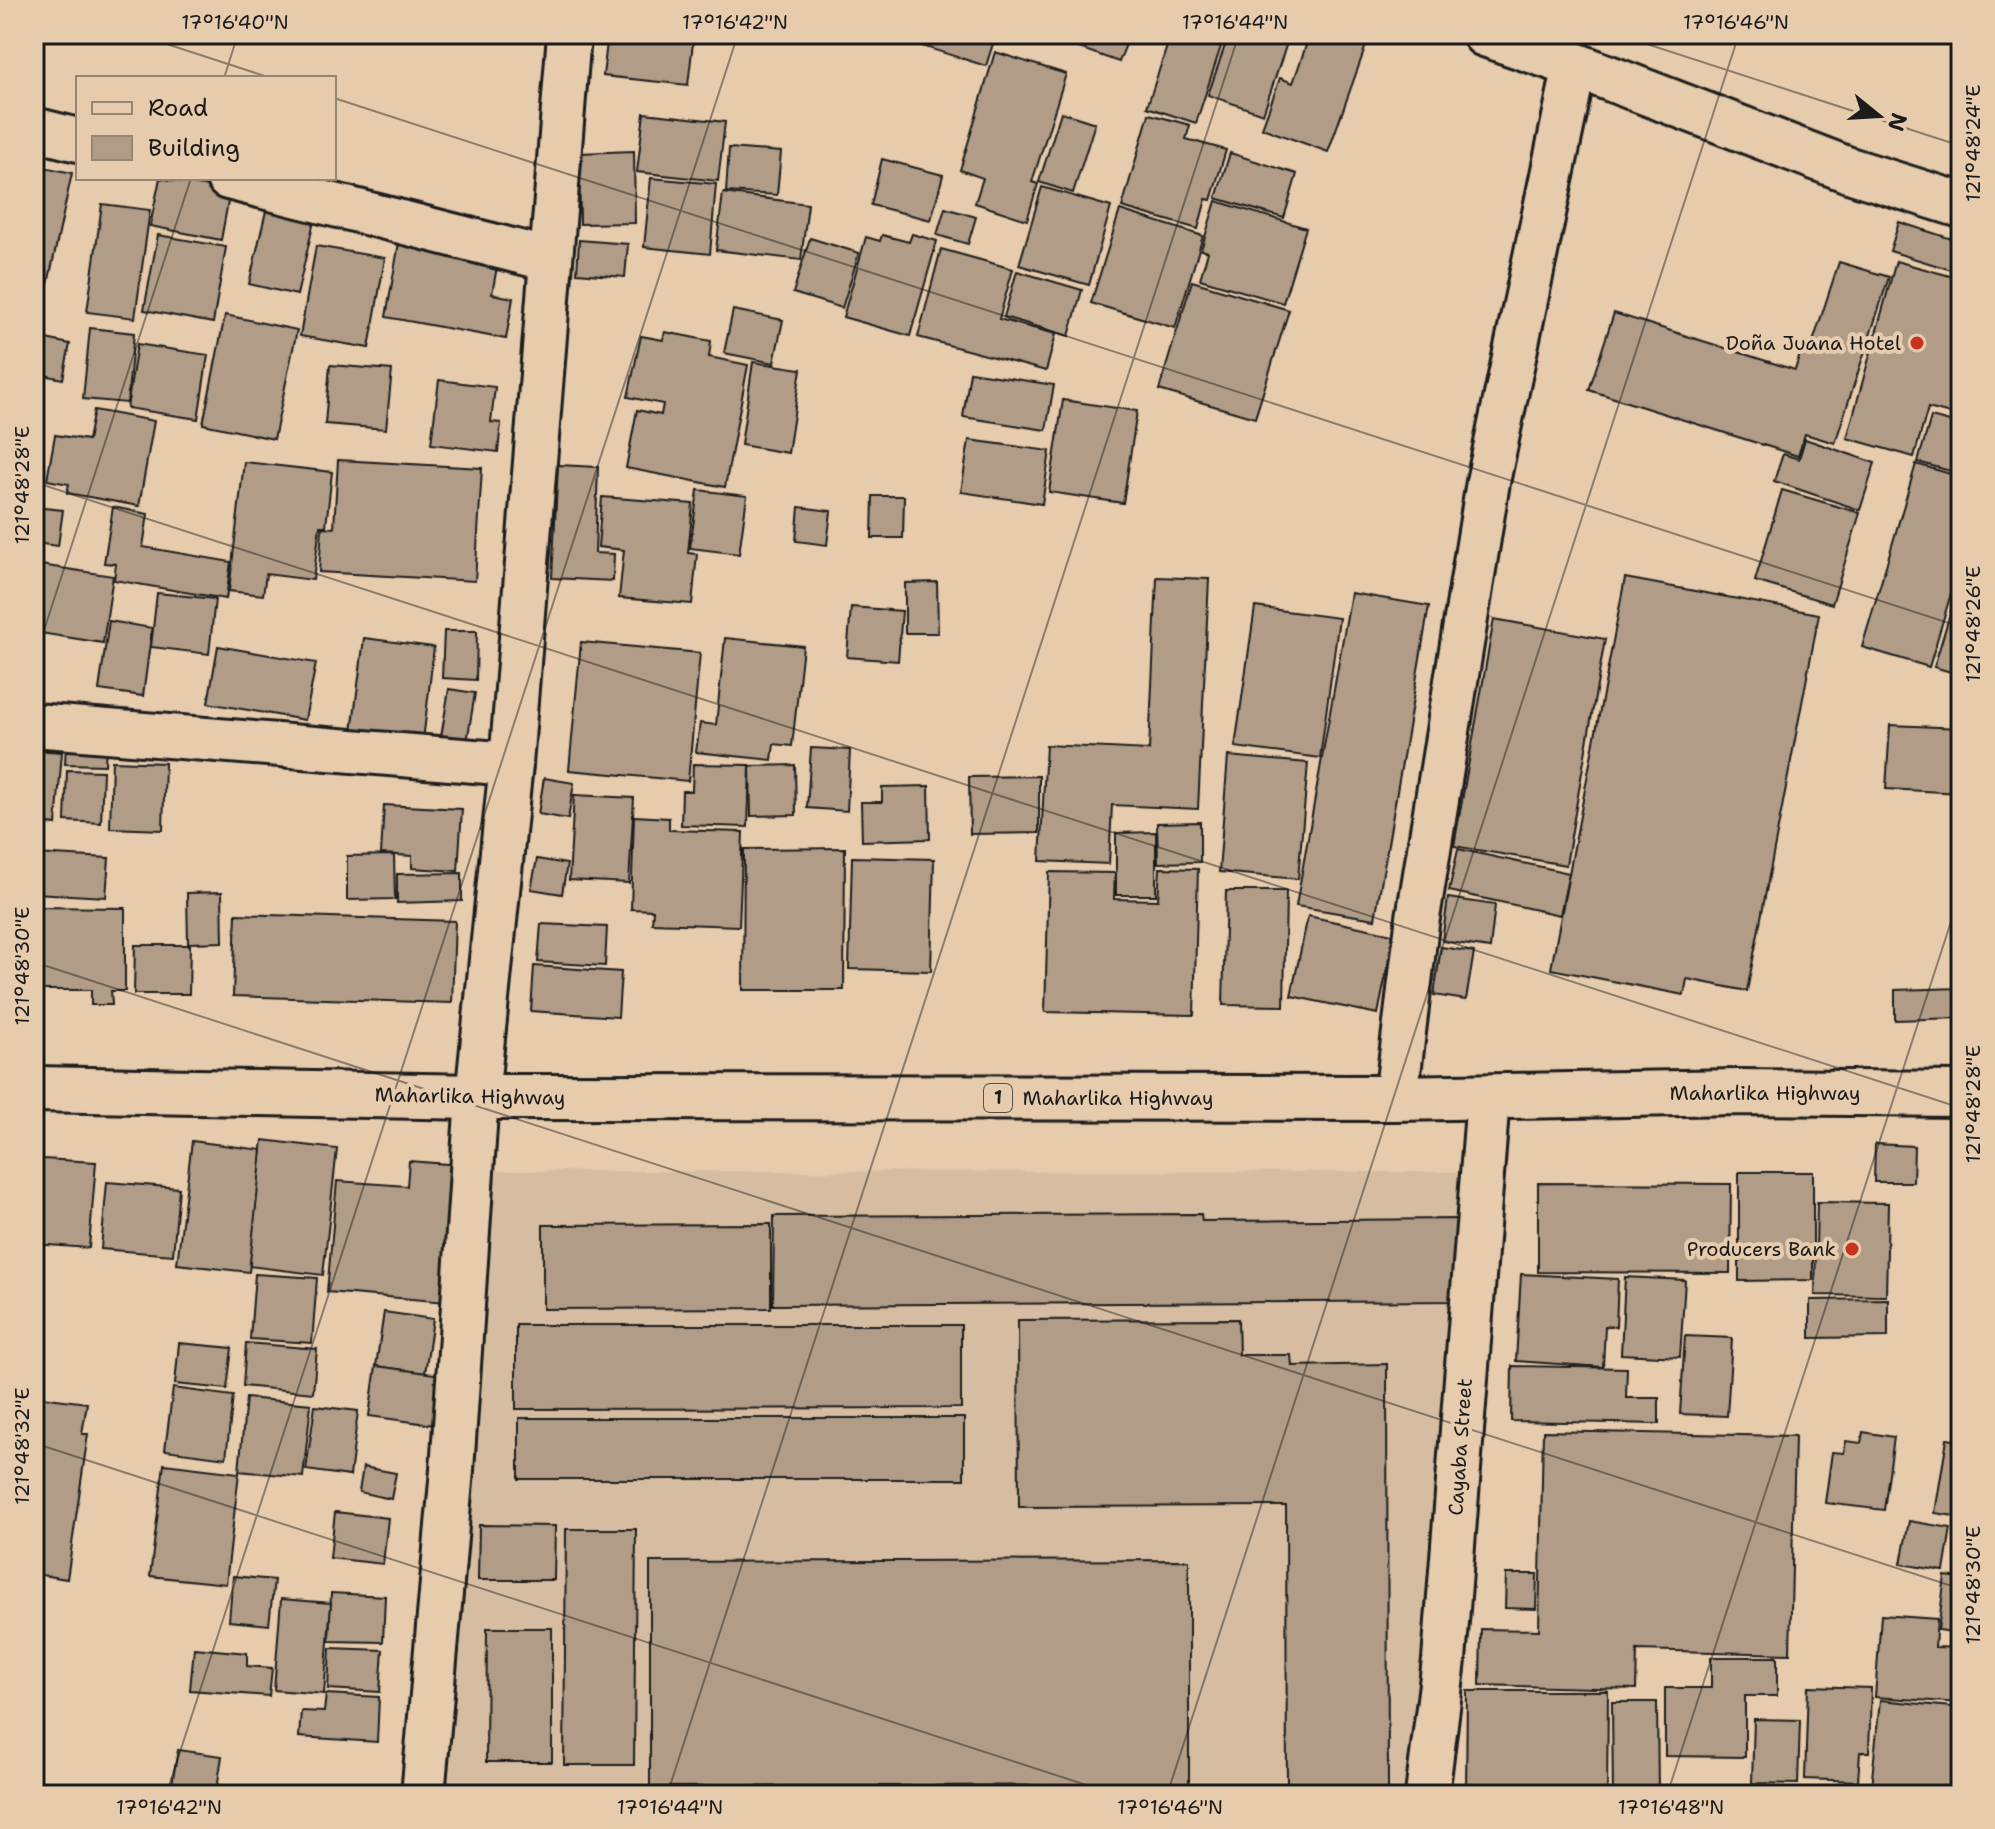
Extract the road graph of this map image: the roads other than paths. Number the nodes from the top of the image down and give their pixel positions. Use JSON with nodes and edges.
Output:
{"nodes":[{"id":1,"x":569,"y":34,"type":"edge"},
{"id":2,"x":1485,"y":34,"type":"edge"},
{"id":3,"x":1575,"y":65,"type":"junction"},
{"id":4,"x":34,"y":129,"type":"edge"},
{"id":5,"x":76,"y":140,"type":"edge"},
{"id":6,"x":236,"y":180,"type":"edge"},
{"id":7,"x":1961,"y":205,"type":"edge"},
{"id":8,"x":551,"y":260,"type":"junction"},
{"id":9,"x":34,"y":725,"type":"edge"},
{"id":10,"x":511,"y":764,"type":"junction"},
{"id":11,"x":34,"y":1089,"type":"edge"},
{"id":12,"x":1961,"y":1094,"type":"edge"},
{"id":13,"x":477,"y":1097,"type":"junction"},
{"id":14,"x":1396,"y":1098,"type":"junction"},
{"id":15,"x":1488,"y":1098,"type":"junction"},
{"id":16,"x":423,"y":1795,"type":"edge"},
{"id":17,"x":1427,"y":1795,"type":"edge"}],
"edges":[{"from":1,"to":8,"type":"street"},
{"from":2,"to":3,"type":"main road"},
{"from":3,"to":7,"type":"main road"},
{"from":3,"to":14,"type":"street"},
{"from":4,"to":5,"type":"street"},
{"from":6,"to":8,"type":"street"},
{"from":8,"to":10,"type":"street"},
{"from":9,"to":10,"type":"street"},
{"from":10,"to":13,"type":"street"},
{"from":11,"to":13,"type":"main road","name":"Maharlika Highway","number":"1"},
{"from":12,"to":15,"type":"main road","name":"Maharlika Highway","number":"1"},
{"from":13,"to":14,"type":"main road","name":"Maharlika Highway","number":"1"},
{"from":13,"to":16,"type":"street"},
{"from":14,"to":15,"type":"main road","name":"Maharlika Highway","number":"1"},
{"from":15,"to":17,"type":"street","name":"Cayaba Street"}]}
